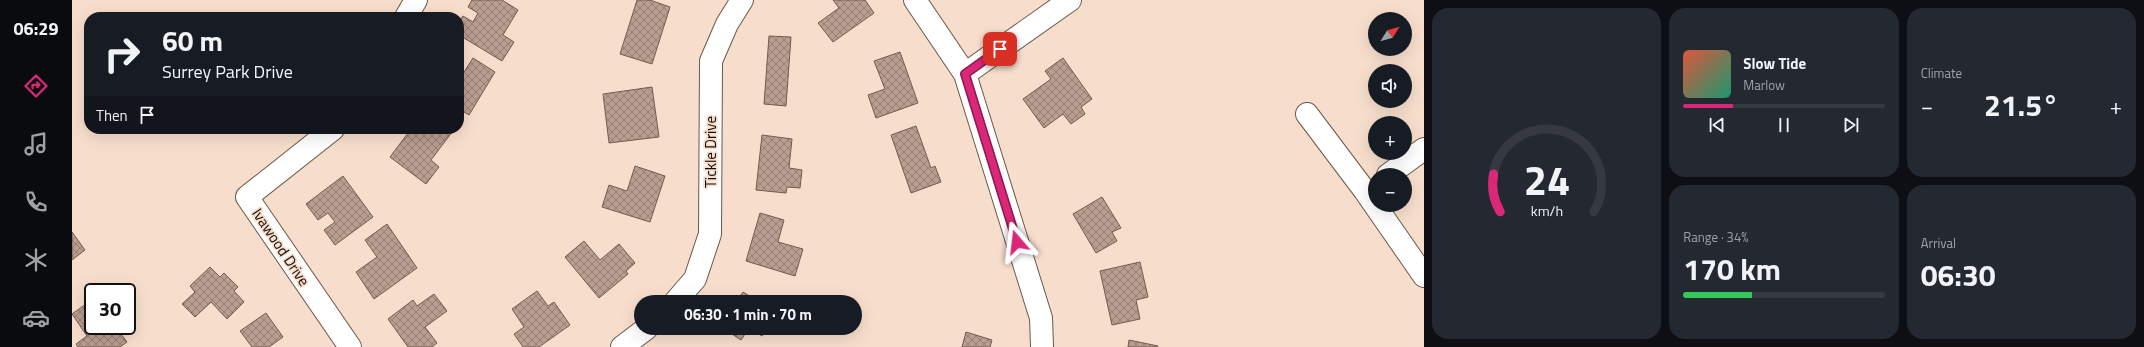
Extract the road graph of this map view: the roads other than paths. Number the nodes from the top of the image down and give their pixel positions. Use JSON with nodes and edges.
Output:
{"nodes":[{"id":1,"x":416,"y":0,"type":"edge"},
{"id":2,"x":742,"y":0,"type":"edge"},
{"id":3,"x":915,"y":0,"type":"edge"},
{"id":4,"x":1070,"y":0,"type":"edge"},
{"id":5,"x":409,"y":12,"type":"edge"},
{"id":6,"x":965,"y":74,"type":"junction"},
{"id":7,"x":1307,"y":114,"type":"dead end"},
{"id":8,"x":327,"y":134,"type":"edge"},
{"id":9,"x":1424,"y":149,"type":"edge"},
{"id":10,"x":1398,"y":168,"type":"edge"},
{"id":11,"x":1368,"y":186,"type":"edge"},
{"id":12,"x":1385,"y":212,"type":"edge"},
{"id":13,"x":1424,"y":276,"type":"edge"},
{"id":14,"x":681,"y":295,"type":"edge"},
{"id":15,"x":638,"y":335,"type":"edge"},
{"id":16,"x":350,"y":347,"type":"edge"},
{"id":17,"x":622,"y":347,"type":"edge"},
{"id":18,"x":1042,"y":347,"type":"edge"}],
"edges":[{"from":1,"to":5,"type":"street"},
{"from":2,"to":14,"type":"street","name":"Tickle Drive"},
{"from":3,"to":6,"type":"street"},
{"from":4,"to":6,"type":"street"},
{"from":6,"to":18,"type":"street"},
{"from":7,"to":11,"type":"street"},
{"from":8,"to":16,"type":"street","name":"Ivawood Drive"},
{"from":9,"to":10,"type":"street"},
{"from":12,"to":13,"type":"street"},
{"from":15,"to":17,"type":"street"}]}
